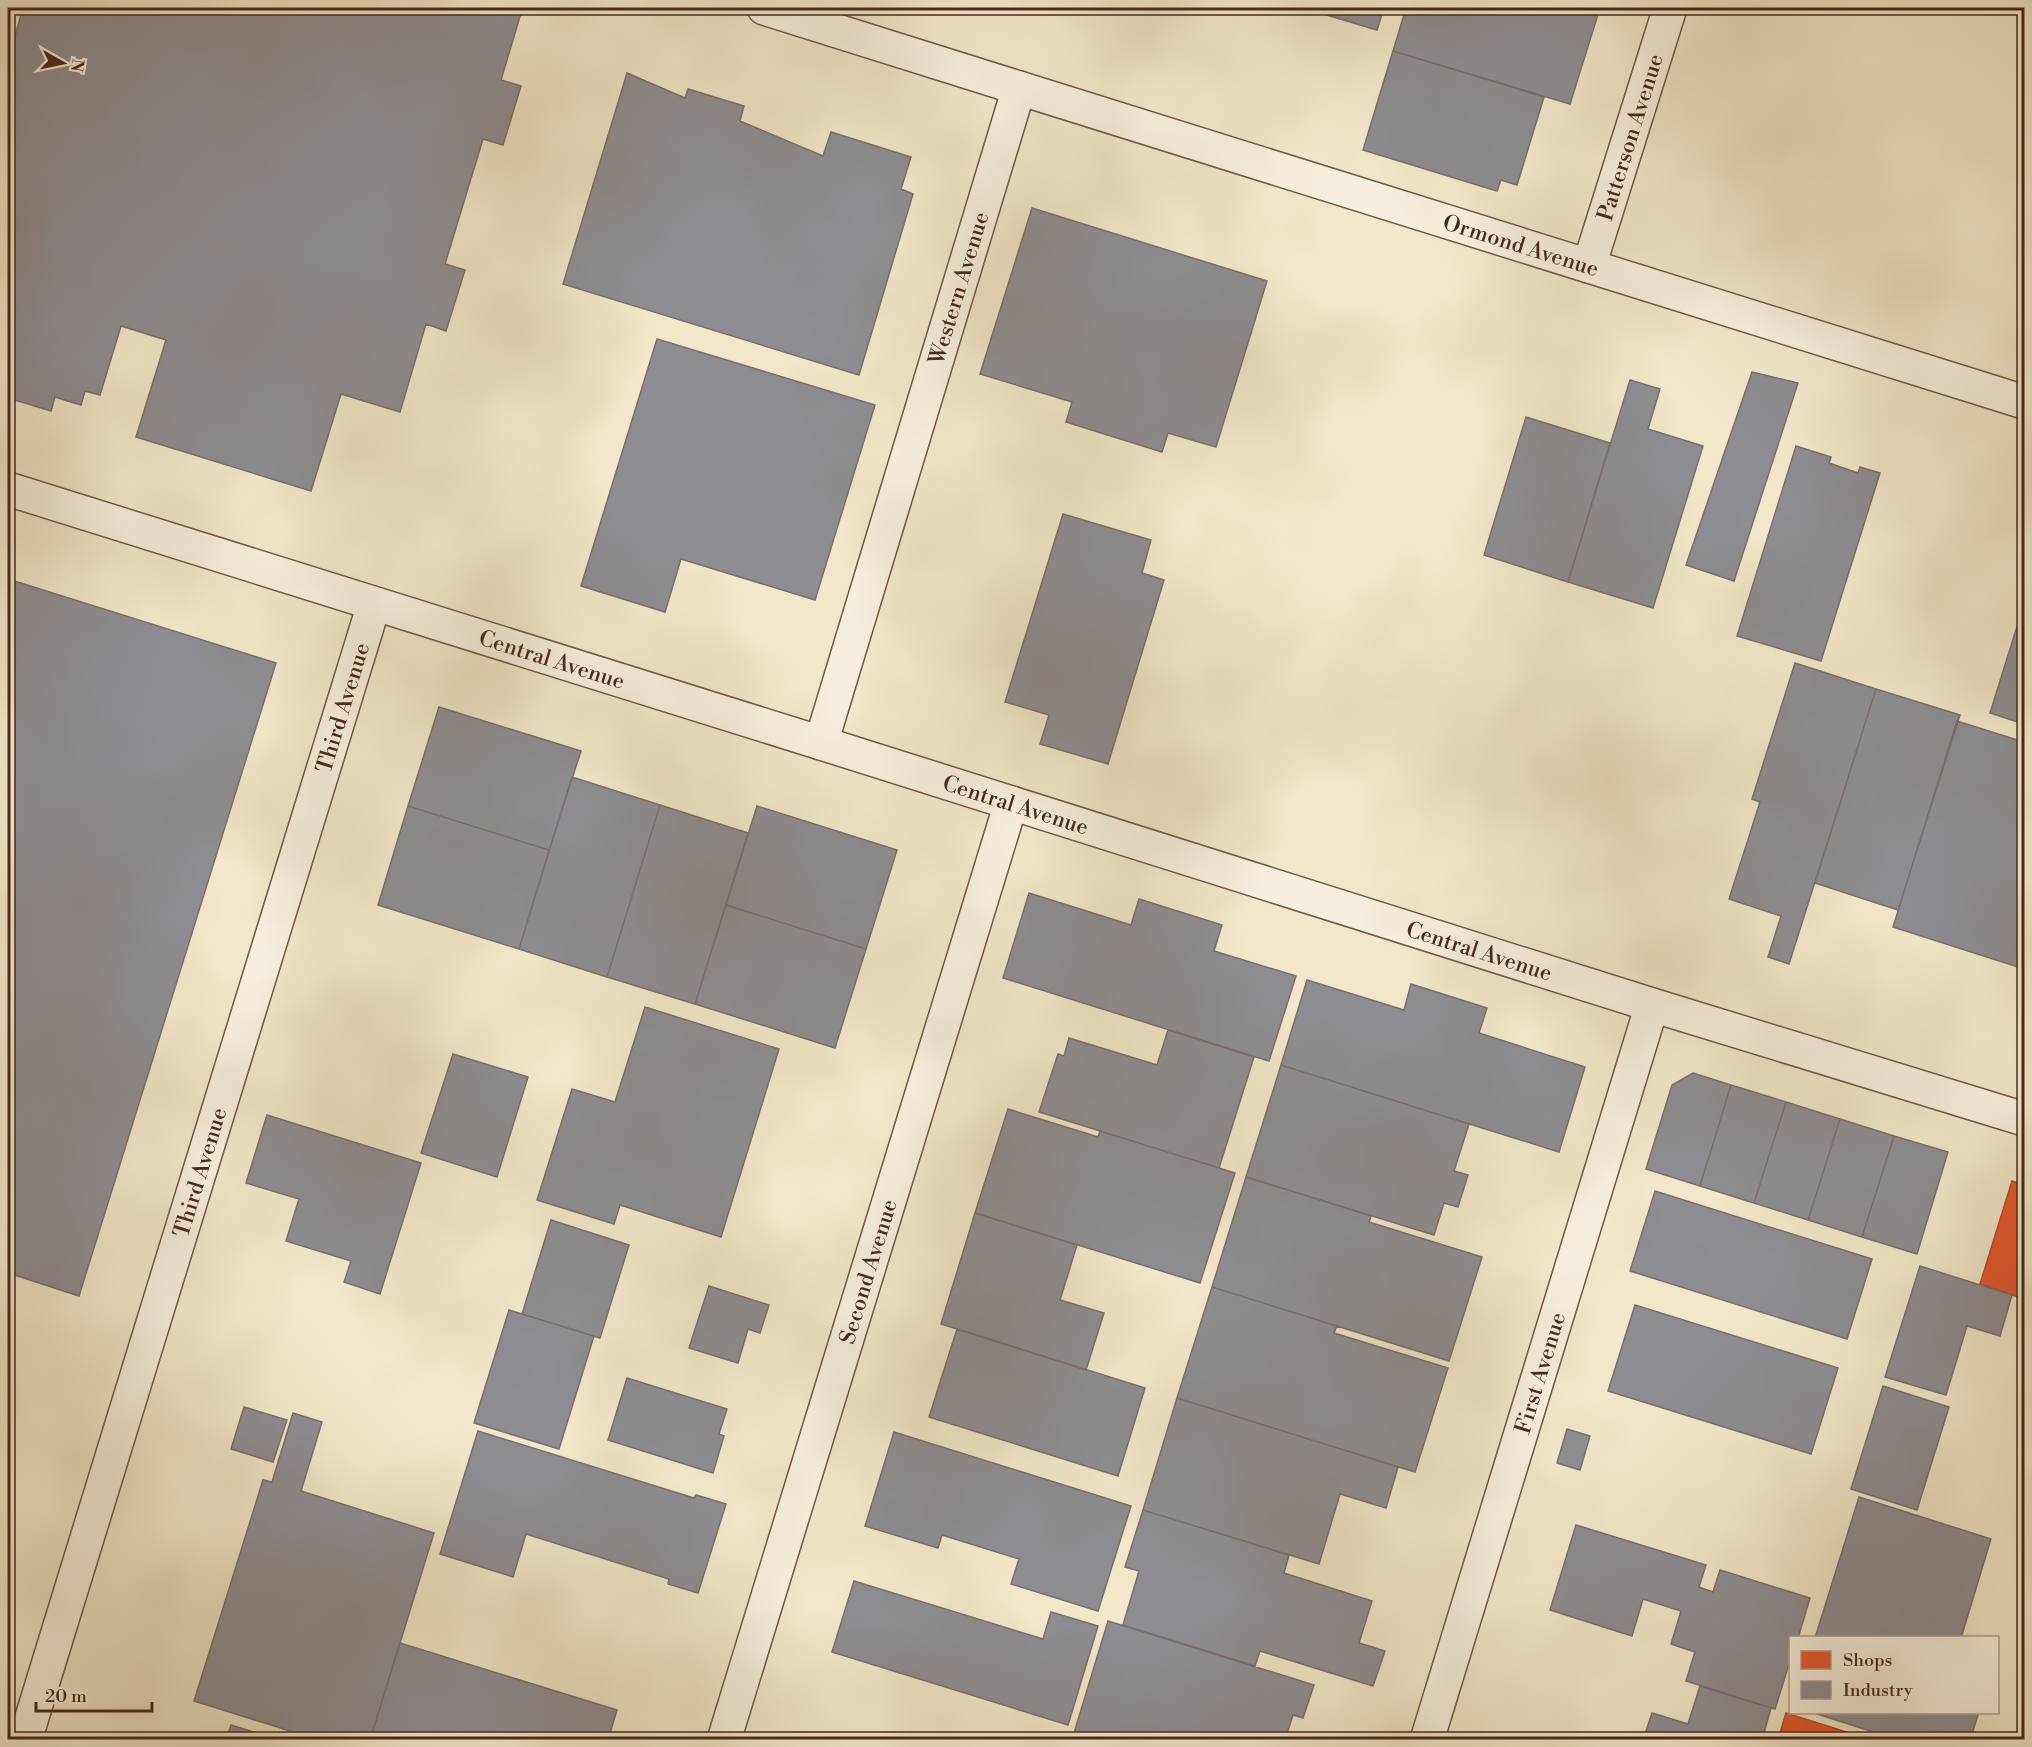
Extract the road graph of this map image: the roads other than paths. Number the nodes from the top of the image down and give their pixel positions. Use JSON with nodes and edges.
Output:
{"nodes":[{"id":1,"x":764,"y":8,"type":"edge"},
{"id":2,"x":1670,"y":8,"type":"edge"},
{"id":3,"x":1019,"y":88,"type":"junction"},
{"id":4,"x":1589,"y":266,"type":"junction"},
{"id":5,"x":2025,"y":402,"type":"edge"},
{"id":6,"x":8,"y":489,"type":"edge"},
{"id":7,"x":374,"y":604,"type":"junction"},
{"id":8,"x":821,"y":742,"type":"junction"},
{"id":9,"x":1011,"y":803,"type":"junction"},
{"id":10,"x":1652,"y":1005,"type":"junction"},
{"id":11,"x":2025,"y":1119,"type":"edge"},
{"id":12,"x":25,"y":1740,"type":"edge"},
{"id":13,"x":724,"y":1740,"type":"edge"},
{"id":14,"x":1427,"y":1740,"type":"edge"}],
"edges":[{"from":1,"to":3,"type":"street"},
{"from":2,"to":4,"type":"street","name":"Patterson Avenue"},
{"from":3,"to":4,"type":"street","name":"Ormond Avenue"},
{"from":3,"to":8,"type":"street","name":"Western Avenue"},
{"from":4,"to":5,"type":"street","name":"Ormond Avenue"},
{"from":6,"to":7,"type":"street","name":"Central Avenue"},
{"from":7,"to":8,"type":"street","name":"Central Avenue"},
{"from":7,"to":12,"type":"street","name":"Third Avenue"},
{"from":8,"to":9,"type":"street","name":"Central Avenue"},
{"from":9,"to":10,"type":"street","name":"Central Avenue"},
{"from":9,"to":13,"type":"street","name":"Second Avenue"},
{"from":10,"to":11,"type":"street","name":"Central Avenue"},
{"from":10,"to":14,"type":"street","name":"First Avenue"}]}
